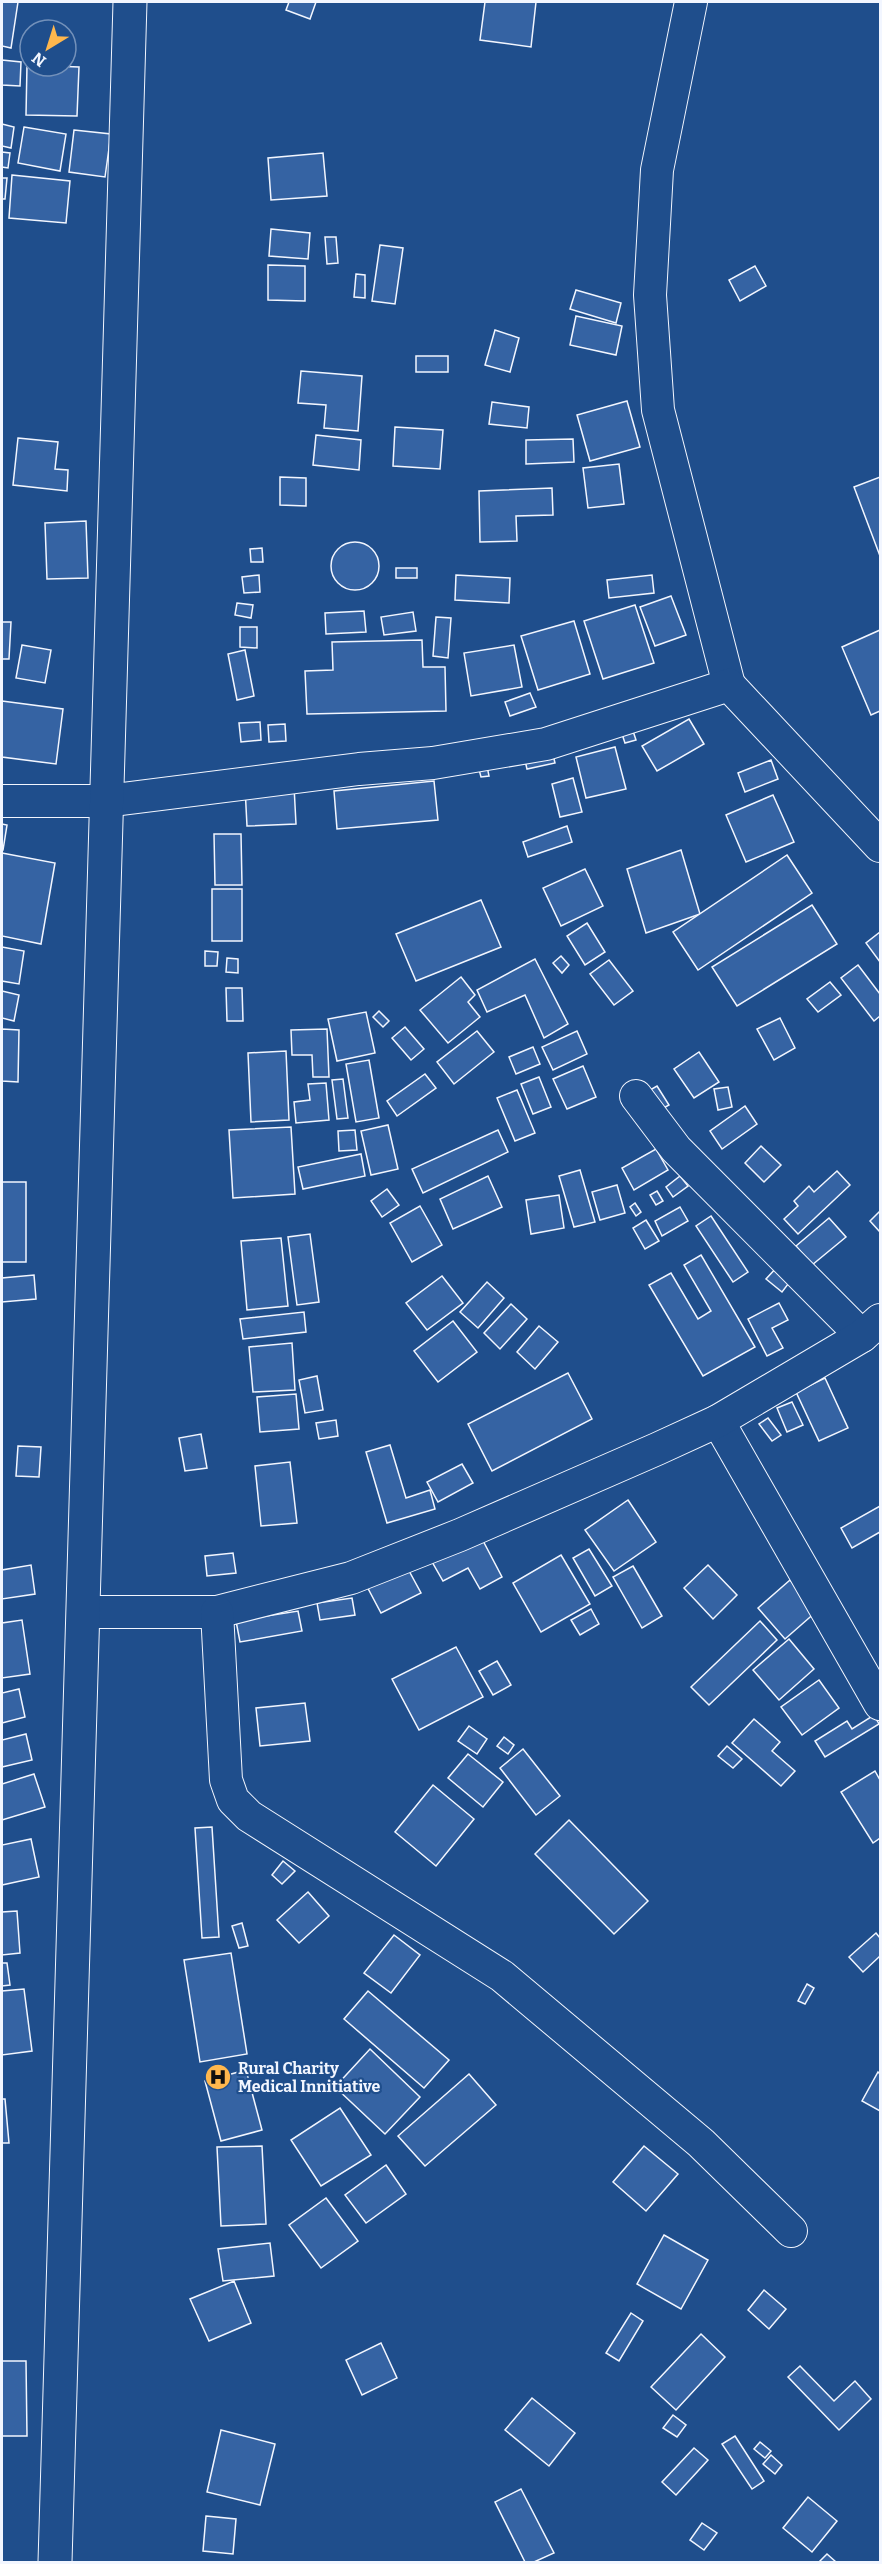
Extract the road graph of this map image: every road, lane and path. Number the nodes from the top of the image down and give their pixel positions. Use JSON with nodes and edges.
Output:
{"nodes":[{"id":1,"x":130,"y":2,"type":"edge"},
{"id":2,"x":691,"y":2,"type":"edge"},
{"id":3,"x":729,"y":685,"type":"junction"},
{"id":4,"x":2,"y":801,"type":"edge"},
{"id":5,"x":106,"y":801,"type":"junction"},
{"id":6,"x":880,"y":846,"type":"edge"},
{"id":7,"x":636,"y":1096,"type":"dead end"},
{"id":8,"x":871,"y":1328,"type":"edge"},
{"id":9,"x":718,"y":1420,"type":"junction"},
{"id":10,"x":82,"y":1612,"type":"junction"},
{"id":11,"x":217,"y":1612,"type":"junction"},
{"id":12,"x":880,"y":1704,"type":"edge"},
{"id":13,"x":791,"y":2231,"type":"dead end"},
{"id":14,"x":55,"y":2562,"type":"edge"}],
"edges":[{"from":1,"to":5,"type":"main road"},
{"from":2,"to":3,"type":"street"},
{"from":3,"to":5,"type":"street"},
{"from":3,"to":6,"type":"street"},
{"from":4,"to":5,"type":"street"},
{"from":5,"to":10,"type":"main road"},
{"from":7,"to":8,"type":"street"},
{"from":8,"to":9,"type":"street"},
{"from":9,"to":11,"type":"street"},
{"from":9,"to":12,"type":"street"},
{"from":10,"to":11,"type":"street"},
{"from":10,"to":14,"type":"main road"},
{"from":11,"to":13,"type":"street"}]}
